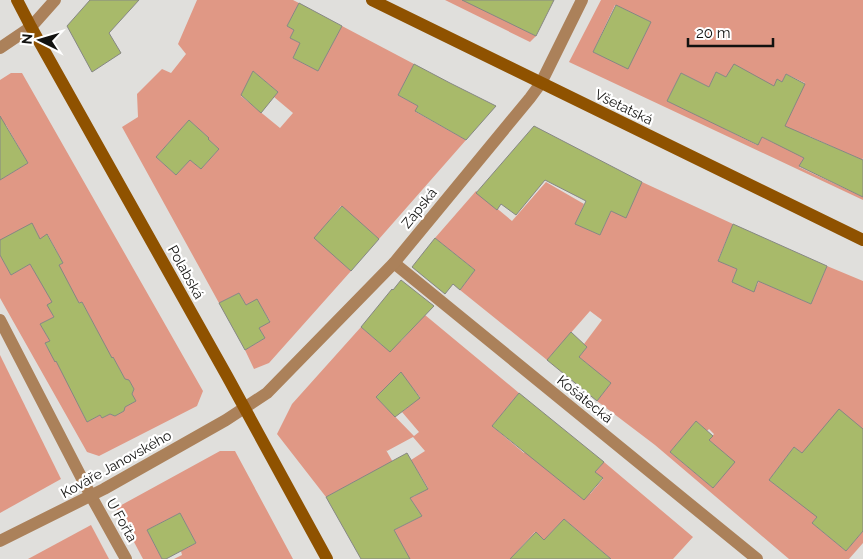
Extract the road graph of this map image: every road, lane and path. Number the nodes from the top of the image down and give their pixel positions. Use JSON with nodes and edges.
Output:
{"nodes":[{"id":1,"x":17,"y":0,"type":"edge"},
{"id":2,"x":55,"y":0,"type":"edge"},
{"id":3,"x":372,"y":0,"type":"edge"},
{"id":4,"x":582,"y":0,"type":"edge"},
{"id":5,"x":31,"y":27,"type":"junction"},
{"id":6,"x":0,"y":48,"type":"edge"},
{"id":7,"x":541,"y":83,"type":"junction"},
{"id":8,"x":863,"y":240,"type":"edge"},
{"id":9,"x":394,"y":263,"type":"junction"},
{"id":10,"x":0,"y":320,"type":"edge"},
{"id":11,"x":244,"y":408,"type":"junction"},
{"id":12,"x":91,"y":496,"type":"junction"},
{"id":13,"x":0,"y":541,"type":"edge"},
{"id":14,"x":126,"y":559,"type":"edge"},
{"id":15,"x":327,"y":559,"type":"edge"},
{"id":16,"x":757,"y":559,"type":"edge"}],
"edges":[{"from":1,"to":5,"type":"street","name":"Polabská"},
{"from":2,"to":5,"type":"street"},
{"from":3,"to":7,"type":"street","name":"Všetatská"},
{"from":4,"to":7,"type":"street","name":"Zápská"},
{"from":5,"to":6,"type":"street"},
{"from":5,"to":11,"type":"street","name":"Polabská"},
{"from":7,"to":8,"type":"street","name":"Všetatská"},
{"from":7,"to":9,"type":"street","name":"Zápská"},
{"from":9,"to":11,"type":"street","name":"Zápská"},
{"from":9,"to":16,"type":"street","name":"Košátecká"},
{"from":10,"to":12,"type":"street"},
{"from":11,"to":12,"type":"street","name":"Kováře Janovského"},
{"from":11,"to":15,"type":"street","name":"Polabská"},
{"from":12,"to":13,"type":"street","name":"Kováře Janovského"},
{"from":12,"to":14,"type":"street","name":"U Fořta"}]}
